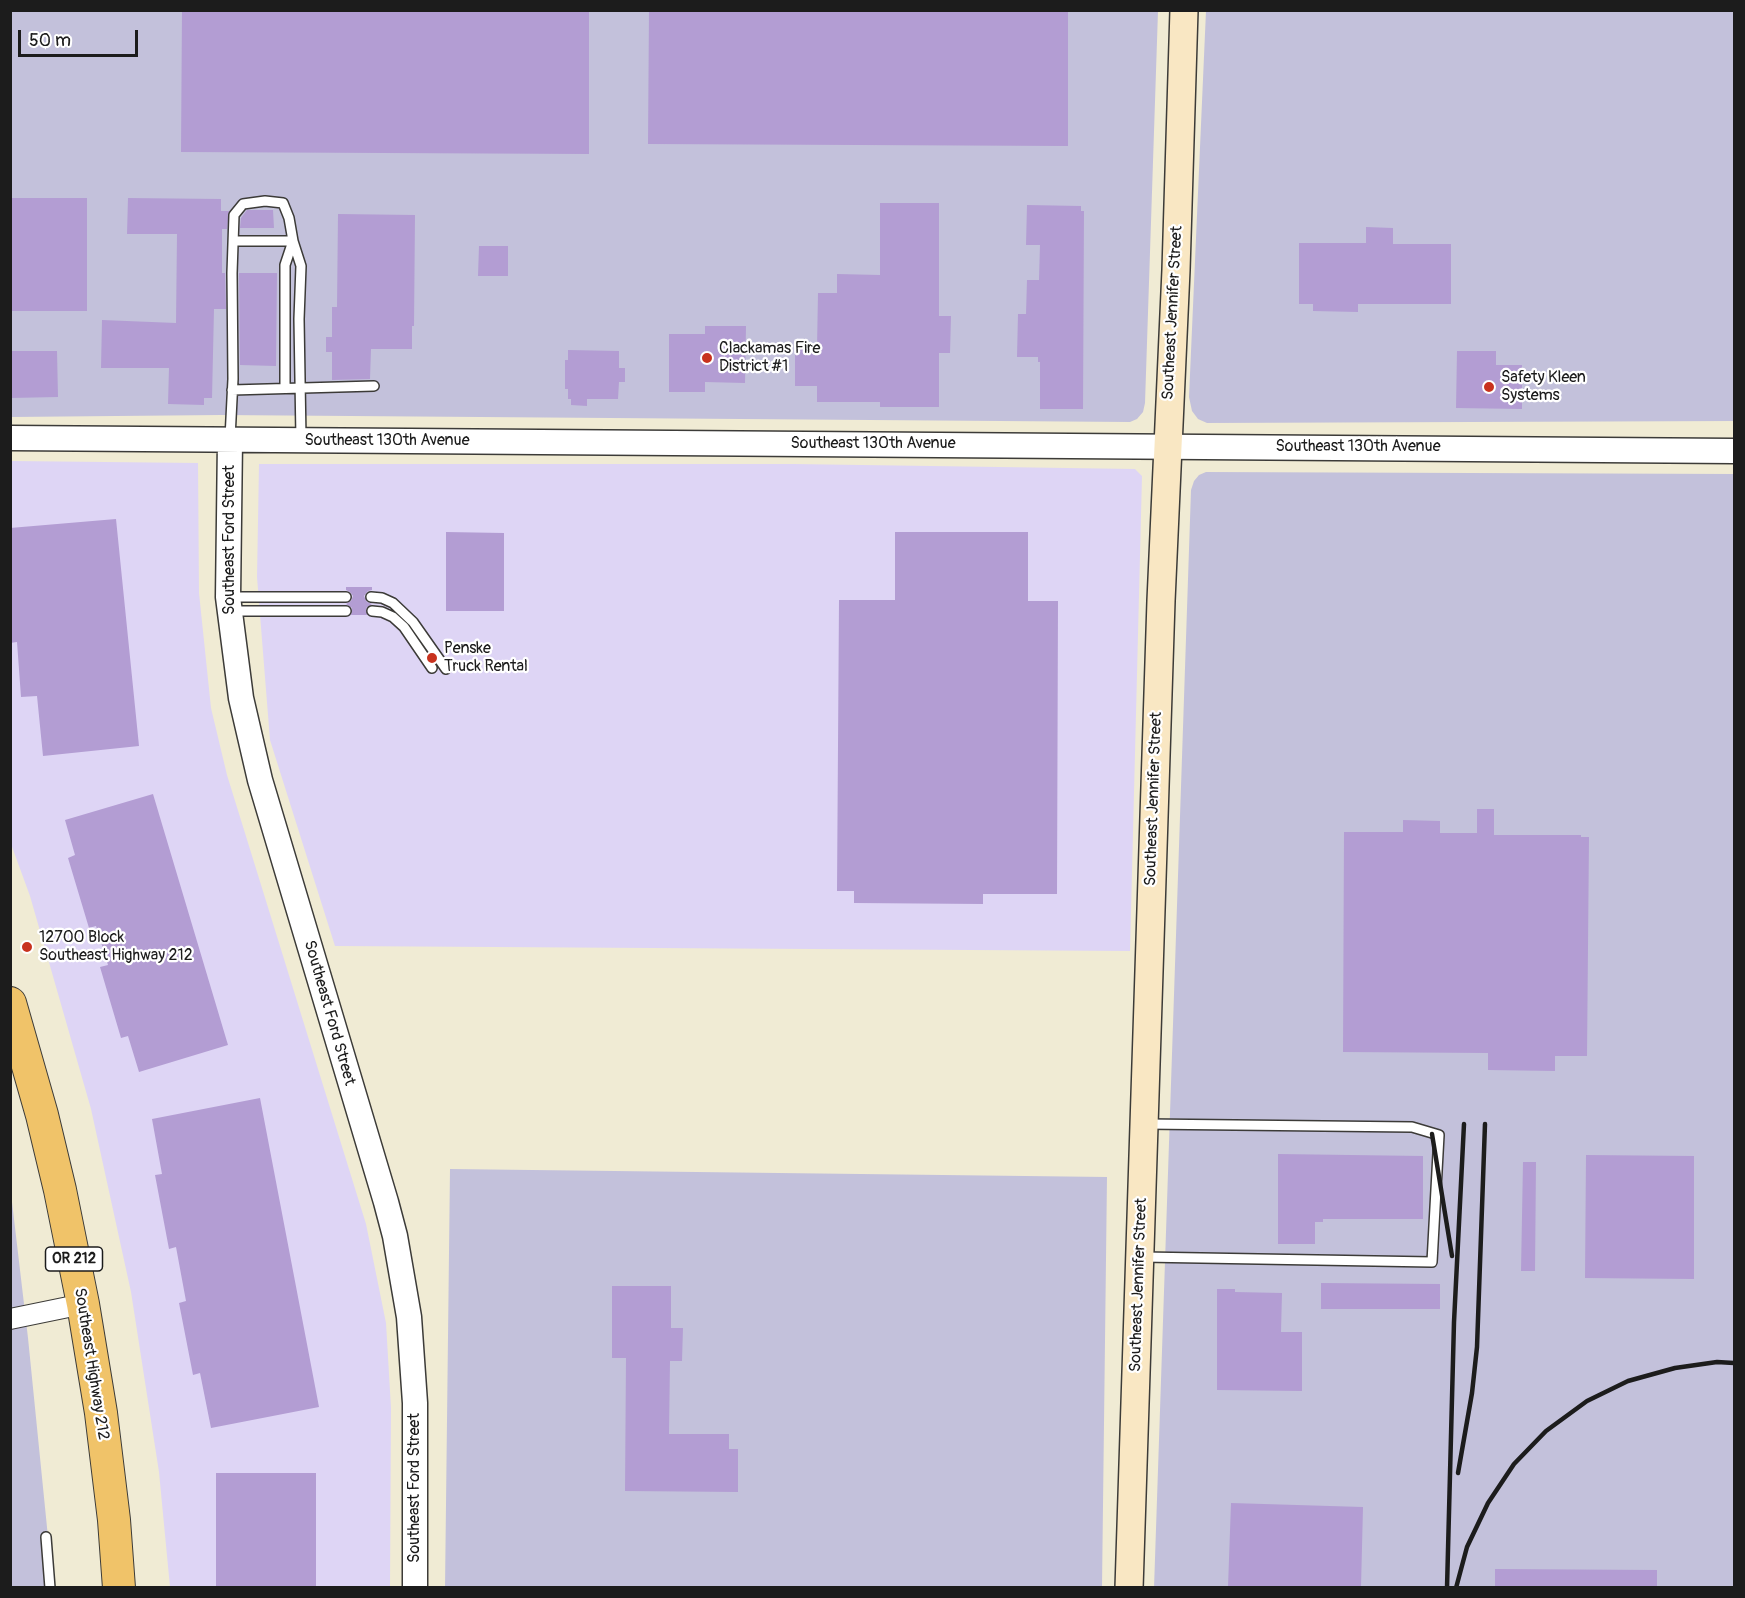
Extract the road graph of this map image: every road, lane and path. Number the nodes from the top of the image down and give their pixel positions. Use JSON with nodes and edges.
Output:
{"nodes":[{"id":1,"x":1184,"y":10,"type":"edge"},
{"id":2,"x":234,"y":241,"type":"junction"},
{"id":3,"x":293,"y":241,"type":"junction"},
{"id":4,"x":374,"y":386,"type":"dead end"},
{"id":5,"x":285,"y":388,"type":"junction"},
{"id":6,"x":302,"y":388,"type":"junction"},
{"id":7,"x":232,"y":390,"type":"junction"},
{"id":8,"x":10,"y":438,"type":"edge"},
{"id":9,"x":230,"y":440,"type":"junction"},
{"id":10,"x":301,"y":440,"type":"junction"},
{"id":11,"x":1167,"y":446,"type":"junction"},
{"id":12,"x":1734,"y":451,"type":"edge"},
{"id":13,"x":346,"y":597,"type":"dead end"},
{"id":14,"x":371,"y":597,"type":"dead end"},
{"id":15,"x":229,"y":604,"type":"junction"},
{"id":16,"x":346,"y":611,"type":"dead end"},
{"id":17,"x":372,"y":611,"type":"dead end"},
{"id":18,"x":432,"y":668,"type":"dead end"},
{"id":19,"x":446,"y":669,"type":"dead end"},
{"id":20,"x":10,"y":1003,"type":"edge"},
{"id":21,"x":1144,"y":1124,"type":"junction"},
{"id":22,"x":1140,"y":1257,"type":"junction"},
{"id":23,"x":83,"y":1304,"type":"junction"},
{"id":24,"x":10,"y":1319,"type":"edge"},
{"id":25,"x":46,"y":1538,"type":"dead end"},
{"id":26,"x":50,"y":1587,"type":"edge"},
{"id":27,"x":119,"y":1587,"type":"edge"},
{"id":28,"x":415,"y":1587,"type":"edge"},
{"id":29,"x":1129,"y":1587,"type":"edge"}],
"edges":[{"from":1,"to":11,"type":"main road","name":"Southeast Jennifer Street"},
{"from":2,"to":3,"type":"lane"},
{"from":2,"to":3,"type":"lane"},
{"from":2,"to":7,"type":"lane"},
{"from":3,"to":5,"type":"lane"},
{"from":3,"to":6,"type":"lane"},
{"from":4,"to":6,"type":"lane"},
{"from":5,"to":6,"type":"lane"},
{"from":5,"to":7,"type":"lane"},
{"from":6,"to":10,"type":"lane"},
{"from":7,"to":9,"type":"lane"},
{"from":8,"to":9,"type":"street","name":"Southeast 130th Avenue"},
{"from":9,"to":10,"type":"street","name":"Southeast 130th Avenue"},
{"from":9,"to":15,"type":"street","name":"Southeast Ford Street"},
{"from":10,"to":11,"type":"street","name":"Southeast 130th Avenue"},
{"from":11,"to":12,"type":"street","name":"Southeast 130th Avenue"},
{"from":11,"to":21,"type":"main road","name":"Southeast Jennifer Street"},
{"from":13,"to":15,"type":"lane"},
{"from":14,"to":19,"type":"lane"},
{"from":15,"to":16,"type":"lane"},
{"from":15,"to":28,"type":"street","name":"Southeast Ford Street"},
{"from":17,"to":18,"type":"lane"},
{"from":20,"to":23,"type":"highway","name":"Southeast Highway 212","number":"OR 212"},
{"from":21,"to":22,"type":"main road","name":"Southeast Jennifer Street"},
{"from":21,"to":22,"type":"lane"},
{"from":22,"to":29,"type":"main road","name":"Southeast Jennifer Street"},
{"from":23,"to":24,"type":"street"},
{"from":23,"to":27,"type":"highway","name":"Southeast Highway 212","number":"OR 212"},
{"from":25,"to":26,"type":"lane"}]}
